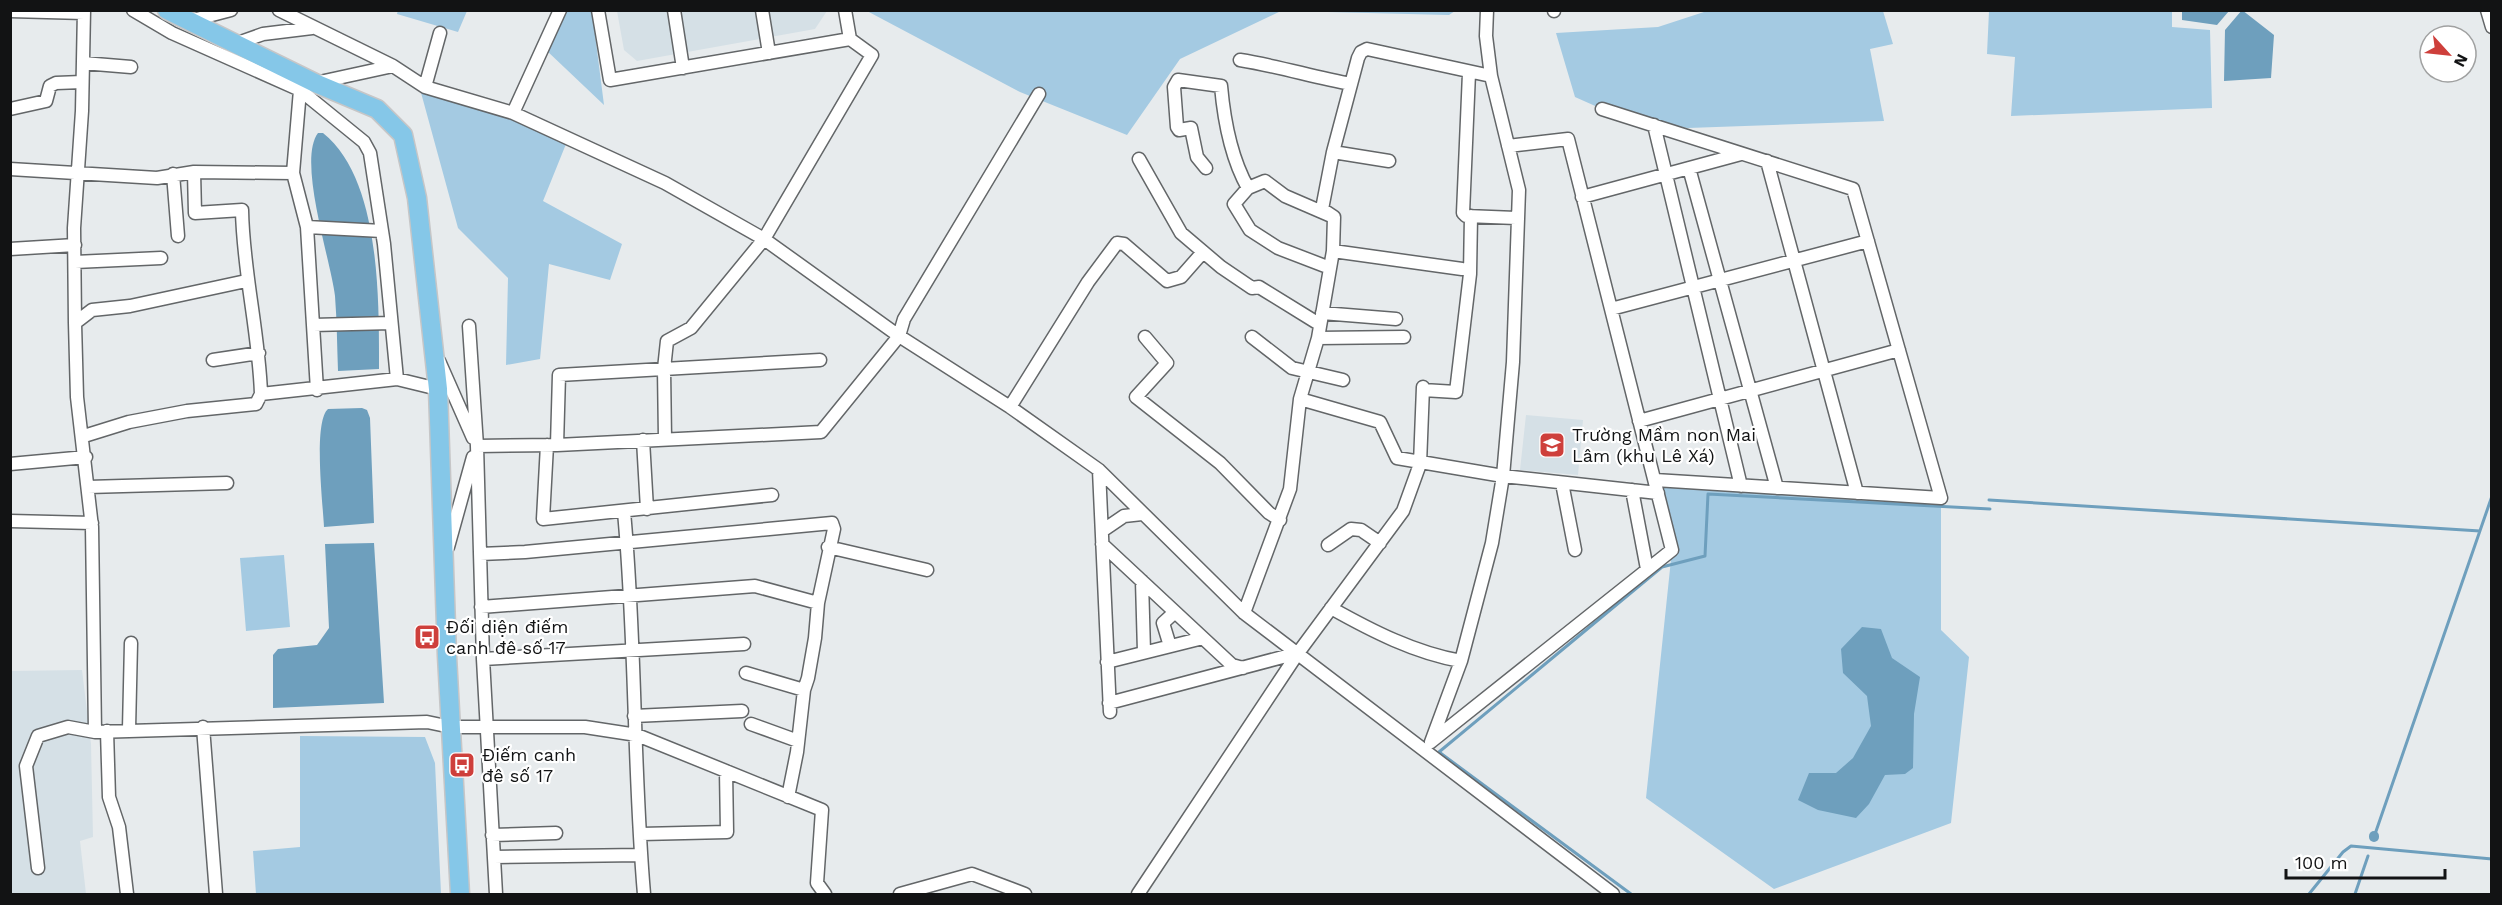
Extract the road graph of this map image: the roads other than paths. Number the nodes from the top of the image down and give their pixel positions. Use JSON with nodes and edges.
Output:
{"nodes":[{"id":1,"x":133,"y":10,"type":"edge"},
{"id":2,"x":167,"y":10,"type":"edge"},
{"id":3,"x":231,"y":10,"type":"edge"},
{"id":4,"x":279,"y":10,"type":"edge"},
{"id":5,"x":560,"y":10,"type":"edge"},
{"id":6,"x":598,"y":10,"type":"edge"},
{"id":7,"x":674,"y":10,"type":"edge"},
{"id":8,"x":762,"y":10,"type":"edge"},
{"id":9,"x":845,"y":10,"type":"edge"},
{"id":10,"x":1487,"y":10,"type":"edge"},
{"id":11,"x":2487,"y":10,"type":"edge"},
{"id":12,"x":10,"y":11,"type":"edge"},
{"id":13,"x":84,"y":12,"type":"edge"},
{"id":14,"x":189,"y":21,"type":"junction"},
{"id":15,"x":2492,"y":27,"type":"edge"},
{"id":16,"x":313,"y":28,"type":"junction"},
{"id":17,"x":440,"y":33,"type":"dead end"},
{"id":18,"x":850,"y":39,"type":"junction"},
{"id":19,"x":235,"y":44,"type":"junction"},
{"id":20,"x":769,"y":53,"type":"junction"},
{"id":21,"x":1240,"y":60,"type":"dead end"},
{"id":22,"x":83,"y":63,"type":"junction"},
{"id":23,"x":393,"y":66,"type":"junction"},
{"id":24,"x":131,"y":67,"type":"dead end"},
{"id":25,"x":683,"y":68,"type":"junction"},
{"id":26,"x":1469,"y":73,"type":"junction"},
{"id":27,"x":1491,"y":76,"type":"junction"},
{"id":28,"x":82,"y":82,"type":"junction"},
{"id":29,"x":1351,"y":84,"type":"junction"},
{"id":30,"x":307,"y":86,"type":"junction"},
{"id":31,"x":425,"y":87,"type":"junction"},
{"id":32,"x":1039,"y":94,"type":"dead end"},
{"id":33,"x":10,"y":109,"type":"edge"},
{"id":34,"x":1602,"y":109,"type":"dead end"},
{"id":35,"x":513,"y":113,"type":"junction"},
{"id":36,"x":1654,"y":125,"type":"junction"},
{"id":37,"x":1508,"y":146,"type":"junction"},
{"id":38,"x":1333,"y":152,"type":"junction"},
{"id":39,"x":1742,"y":153,"type":"junction"},
{"id":40,"x":1139,"y":159,"type":"dead end"},
{"id":41,"x":1389,"y":161,"type":"dead end"},
{"id":42,"x":1767,"y":161,"type":"junction"},
{"id":43,"x":1206,"y":168,"type":"dead end"},
{"id":44,"x":1689,"y":168,"type":"junction"},
{"id":45,"x":10,"y":169,"type":"edge"},
{"id":46,"x":77,"y":171,"type":"junction"},
{"id":47,"x":194,"y":172,"type":"junction"},
{"id":48,"x":293,"y":173,"type":"junction"},
{"id":49,"x":173,"y":174,"type":"junction"},
{"id":50,"x":1665,"y":174,"type":"junction"},
{"id":51,"x":1248,"y":188,"type":"junction"},
{"id":52,"x":1582,"y":197,"type":"junction"},
{"id":53,"x":1471,"y":216,"type":"junction"},
{"id":54,"x":1334,"y":217,"type":"junction"},
{"id":55,"x":1516,"y":219,"type":"junction"},
{"id":56,"x":307,"y":227,"type":"junction"},
{"id":57,"x":382,"y":231,"type":"junction"},
{"id":58,"x":178,"y":236,"type":"dead end"},
{"id":59,"x":764,"y":239,"type":"junction"},
{"id":60,"x":1868,"y":241,"type":"junction"},
{"id":61,"x":75,"y":245,"type":"junction"},
{"id":62,"x":10,"y":249,"type":"edge"},
{"id":63,"x":1333,"y":251,"type":"junction"},
{"id":64,"x":1203,"y":252,"type":"junction"},
{"id":65,"x":161,"y":258,"type":"dead end"},
{"id":66,"x":1794,"y":260,"type":"junction"},
{"id":67,"x":75,"y":262,"type":"junction"},
{"id":68,"x":1330,"y":268,"type":"junction"},
{"id":69,"x":1462,"y":269,"type":"dead end"},
{"id":70,"x":1720,"y":280,"type":"junction"},
{"id":71,"x":246,"y":281,"type":"junction"},
{"id":72,"x":1693,"y":287,"type":"junction"},
{"id":73,"x":1611,"y":309,"type":"junction"},
{"id":74,"x":1320,"y":319,"type":"junction"},
{"id":75,"x":1396,"y":319,"type":"dead end"},
{"id":76,"x":75,"y":322,"type":"junction"},
{"id":77,"x":391,"y":323,"type":"junction"},
{"id":78,"x":313,"y":326,"type":"junction"},
{"id":79,"x":469,"y":326,"type":"dead end"},
{"id":80,"x":900,"y":336,"type":"junction"},
{"id":81,"x":1145,"y":337,"type":"dead end"},
{"id":82,"x":1252,"y":337,"type":"dead end"},
{"id":83,"x":1404,"y":337,"type":"dead end"},
{"id":84,"x":1318,"y":338,"type":"junction"},
{"id":85,"x":433,"y":346,"type":"junction"},
{"id":86,"x":1899,"y":350,"type":"junction"},
{"id":87,"x":259,"y":353,"type":"junction"},
{"id":88,"x":213,"y":360,"type":"dead end"},
{"id":89,"x":820,"y":360,"type":"dead end"},
{"id":90,"x":664,"y":369,"type":"junction"},
{"id":91,"x":1824,"y":371,"type":"junction"},
{"id":92,"x":1308,"y":373,"type":"junction"},
{"id":93,"x":397,"y":379,"type":"junction"},
{"id":94,"x":1343,"y":381,"type":"dead end"},
{"id":95,"x":438,"y":389,"type":"junction"},
{"id":96,"x":317,"y":390,"type":"junction"},
{"id":97,"x":1750,"y":391,"type":"junction"},
{"id":98,"x":261,"y":394,"type":"junction"},
{"id":99,"x":1300,"y":399,"type":"junction"},
{"id":100,"x":1720,"y":399,"type":"junction"},
{"id":101,"x":1010,"y":407,"type":"junction"},
{"id":102,"x":1639,"y":421,"type":"junction"},
{"id":103,"x":84,"y":436,"type":"junction"},
{"id":104,"x":665,"y":439,"type":"junction"},
{"id":105,"x":643,"y":440,"type":"junction"},
{"id":106,"x":552,"y":445,"type":"junction"},
{"id":107,"x":477,"y":446,"type":"junction"},
{"id":108,"x":86,"y":457,"type":"junction"},
{"id":109,"x":10,"y":464,"type":"edge"},
{"id":110,"x":1420,"y":464,"type":"junction"},
{"id":111,"x":1099,"y":470,"type":"junction"},
{"id":112,"x":1503,"y":476,"type":"junction"},
{"id":113,"x":1654,"y":480,"type":"junction"},
{"id":114,"x":228,"y":483,"type":"dead end"},
{"id":115,"x":1562,"y":483,"type":"junction"},
{"id":116,"x":1741,"y":486,"type":"junction"},
{"id":117,"x":88,"y":487,"type":"junction"},
{"id":118,"x":1777,"y":488,"type":"junction"},
{"id":119,"x":1632,"y":490,"type":"junction"},
{"id":120,"x":1857,"y":493,"type":"junction"},
{"id":121,"x":1658,"y":494,"type":"junction"},
{"id":122,"x":772,"y":495,"type":"dead end"},
{"id":123,"x":647,"y":509,"type":"junction"},
{"id":124,"x":624,"y":512,"type":"junction"},
{"id":125,"x":1142,"y":514,"type":"junction"},
{"id":126,"x":1280,"y":520,"type":"junction"},
{"id":127,"x":10,"y":521,"type":"edge"},
{"id":128,"x":92,"y":523,"type":"junction"},
{"id":129,"x":1102,"y":531,"type":"junction"},
{"id":130,"x":627,"y":543,"type":"junction"},
{"id":131,"x":1380,"y":543,"type":"junction"},
{"id":132,"x":1102,"y":544,"type":"junction"},
{"id":133,"x":1328,"y":545,"type":"dead end"},
{"id":134,"x":828,"y":547,"type":"junction"},
{"id":135,"x":1575,"y":550,"type":"dead end"},
{"id":136,"x":480,"y":554,"type":"junction"},
{"id":137,"x":444,"y":561,"type":"junction"},
{"id":138,"x":1647,"y":569,"type":"junction"},
{"id":139,"x":927,"y":570,"type":"dead end"},
{"id":140,"x":1142,"y":581,"type":"junction"},
{"id":141,"x":631,"y":597,"type":"junction"},
{"id":142,"x":818,"y":603,"type":"junction"},
{"id":143,"x":481,"y":607,"type":"junction"},
{"id":144,"x":1331,"y":608,"type":"junction"},
{"id":145,"x":1175,"y":612,"type":"junction"},
{"id":146,"x":1244,"y":613,"type":"junction"},
{"id":147,"x":1143,"y":621,"type":"junction"},
{"id":148,"x":1163,"y":623,"type":"junction"},
{"id":149,"x":1203,"y":638,"type":"junction"},
{"id":150,"x":131,"y":643,"type":"dead end"},
{"id":151,"x":744,"y":644,"type":"dead end"},
{"id":152,"x":1170,"y":646,"type":"junction"},
{"id":153,"x":634,"y":650,"type":"junction"},
{"id":154,"x":1144,"y":652,"type":"junction"},
{"id":155,"x":1298,"y":653,"type":"junction"},
{"id":156,"x":483,"y":659,"type":"junction"},
{"id":157,"x":1461,"y":661,"type":"junction"},
{"id":158,"x":1107,"y":662,"type":"junction"},
{"id":159,"x":1243,"y":668,"type":"junction"},
{"id":160,"x":746,"y":673,"type":"dead end"},
{"id":161,"x":804,"y":690,"type":"junction"},
{"id":162,"x":742,"y":711,"type":"dead end"},
{"id":163,"x":634,"y":716,"type":"junction"},
{"id":164,"x":751,"y":724,"type":"dead end"},
{"id":165,"x":203,"y":727,"type":"junction"},
{"id":166,"x":451,"y":727,"type":"junction"},
{"id":167,"x":488,"y":728,"type":"junction"},
{"id":168,"x":129,"y":729,"type":"junction"},
{"id":169,"x":101,"y":731,"type":"junction"},
{"id":170,"x":637,"y":735,"type":"junction"},
{"id":171,"x":798,"y":741,"type":"junction"},
{"id":172,"x":1429,"y":746,"type":"junction"},
{"id":173,"x":726,"y":771,"type":"junction"},
{"id":174,"x":788,"y":797,"type":"junction"},
{"id":175,"x":556,"y":833,"type":"dead end"},
{"id":176,"x":641,"y":834,"type":"junction"},
{"id":177,"x":492,"y":836,"type":"junction"},
{"id":178,"x":641,"y":855,"type":"junction"},
{"id":179,"x":494,"y":857,"type":"junction"},
{"id":180,"x":38,"y":868,"type":"dead end"},
{"id":181,"x":127,"y":894,"type":"edge"},
{"id":182,"x":216,"y":894,"type":"edge"},
{"id":183,"x":460,"y":894,"type":"edge"},
{"id":184,"x":496,"y":894,"type":"edge"},
{"id":185,"x":644,"y":894,"type":"edge"},
{"id":186,"x":825,"y":894,"type":"edge"},
{"id":187,"x":900,"y":894,"type":"edge"},
{"id":188,"x":1025,"y":894,"type":"edge"},
{"id":189,"x":1138,"y":894,"type":"edge"},
{"id":190,"x":1613,"y":894,"type":"edge"}],
"edges":[{"from":1,"to":30,"type":"street"},
{"from":2,"to":14,"type":"main road"},
{"from":3,"to":14,"type":"street"},
{"from":4,"to":16,"type":"street"},
{"from":5,"to":35,"type":"street"},
{"from":6,"to":25,"type":"street"},
{"from":7,"to":25,"type":"street"},
{"from":8,"to":20,"type":"street"},
{"from":9,"to":18,"type":"street"},
{"from":10,"to":27,"type":"street"},
{"from":11,"to":15,"type":"street"},
{"from":12,"to":13,"type":"street"},
{"from":13,"to":22,"type":"street"},
{"from":14,"to":19,"type":"main road"},
{"from":16,"to":19,"type":"street"},
{"from":16,"to":23,"type":"street"},
{"from":17,"to":31,"type":"street"},
{"from":18,"to":20,"type":"street"},
{"from":18,"to":59,"type":"street"},
{"from":19,"to":30,"type":"main road"},
{"from":20,"to":25,"type":"street"},
{"from":21,"to":29,"type":"street"},
{"from":22,"to":24,"type":"street"},
{"from":22,"to":28,"type":"street"},
{"from":23,"to":30,"type":"street"},
{"from":23,"to":31,"type":"street"},
{"from":26,"to":27,"type":"street"},
{"from":26,"to":29,"type":"street"},
{"from":26,"to":53,"type":"street"},
{"from":27,"to":37,"type":"street"},
{"from":28,"to":33,"type":"street"},
{"from":28,"to":46,"type":"street"},
{"from":29,"to":38,"type":"street"},
{"from":30,"to":48,"type":"street"},
{"from":30,"to":57,"type":"street"},
{"from":30,"to":85,"type":"main road"},
{"from":31,"to":35,"type":"street"},
{"from":32,"to":80,"type":"street"},
{"from":34,"to":36,"type":"street"},
{"from":35,"to":59,"type":"street"},
{"from":36,"to":39,"type":"street"},
{"from":36,"to":50,"type":"street"},
{"from":37,"to":52,"type":"street"},
{"from":37,"to":55,"type":"street"},
{"from":38,"to":41,"type":"street"},
{"from":38,"to":54,"type":"street"},
{"from":39,"to":42,"type":"street"},
{"from":39,"to":44,"type":"street"},
{"from":40,"to":64,"type":"street"},
{"from":42,"to":60,"type":"street"},
{"from":42,"to":66,"type":"street"},
{"from":43,"to":51,"type":"street"},
{"from":44,"to":50,"type":"street"},
{"from":44,"to":70,"type":"street"},
{"from":45,"to":46,"type":"street"},
{"from":46,"to":49,"type":"street"},
{"from":46,"to":61,"type":"street"},
{"from":47,"to":48,"type":"street"},
{"from":47,"to":49,"type":"street"},
{"from":47,"to":71,"type":"street"},
{"from":48,"to":56,"type":"street"},
{"from":49,"to":58,"type":"street"},
{"from":50,"to":52,"type":"street"},
{"from":50,"to":72,"type":"street"},
{"from":51,"to":54,"type":"street"},
{"from":51,"to":68,"type":"street"},
{"from":52,"to":73,"type":"street"},
{"from":53,"to":55,"type":"street"},
{"from":53,"to":110,"type":"street"},
{"from":54,"to":63,"type":"street"},
{"from":55,"to":112,"type":"street"},
{"from":56,"to":57,"type":"street"},
{"from":56,"to":78,"type":"street"},
{"from":57,"to":77,"type":"street"},
{"from":59,"to":80,"type":"street"},
{"from":59,"to":90,"type":"street"},
{"from":60,"to":66,"type":"street"},
{"from":60,"to":86,"type":"street"},
{"from":61,"to":62,"type":"street"},
{"from":61,"to":67,"type":"street"},
{"from":63,"to":68,"type":"street"},
{"from":63,"to":69,"type":"street"},
{"from":64,"to":74,"type":"street"},
{"from":64,"to":101,"type":"street"},
{"from":65,"to":67,"type":"street"},
{"from":66,"to":70,"type":"street"},
{"from":66,"to":91,"type":"street"},
{"from":67,"to":76,"type":"street"},
{"from":68,"to":74,"type":"street"},
{"from":70,"to":72,"type":"street"},
{"from":70,"to":97,"type":"street"},
{"from":71,"to":76,"type":"street"},
{"from":71,"to":87,"type":"street"},
{"from":72,"to":73,"type":"street"},
{"from":72,"to":100,"type":"street"},
{"from":73,"to":102,"type":"street"},
{"from":74,"to":75,"type":"street"},
{"from":74,"to":84,"type":"street"},
{"from":76,"to":103,"type":"street"},
{"from":77,"to":78,"type":"street"},
{"from":77,"to":93,"type":"street"},
{"from":78,"to":96,"type":"street"},
{"from":79,"to":107,"type":"street"},
{"from":80,"to":101,"type":"street"},
{"from":80,"to":104,"type":"street"},
{"from":81,"to":126,"type":"street"},
{"from":82,"to":92,"type":"street"},
{"from":83,"to":84,"type":"street"},
{"from":84,"to":92,"type":"street"},
{"from":85,"to":95,"type":"main road"},
{"from":85,"to":107,"type":"street"},
{"from":86,"to":91,"type":"street"},
{"from":86,"to":120,"type":"street"},
{"from":87,"to":88,"type":"street"},
{"from":87,"to":98,"type":"street"},
{"from":89,"to":90,"type":"street"},
{"from":90,"to":104,"type":"street"},
{"from":90,"to":106,"type":"street"},
{"from":91,"to":97,"type":"street"},
{"from":91,"to":120,"type":"street"},
{"from":92,"to":94,"type":"street"},
{"from":92,"to":99,"type":"street"},
{"from":93,"to":95,"type":"street"},
{"from":93,"to":96,"type":"street"},
{"from":95,"to":137,"type":"main road"},
{"from":96,"to":98,"type":"street"},
{"from":97,"to":100,"type":"street"},
{"from":97,"to":118,"type":"street"},
{"from":98,"to":103,"type":"street"},
{"from":99,"to":110,"type":"street"},
{"from":99,"to":126,"type":"street"},
{"from":100,"to":102,"type":"street"},
{"from":100,"to":116,"type":"street"},
{"from":101,"to":111,"type":"street"},
{"from":102,"to":113,"type":"street"},
{"from":103,"to":108,"type":"street"},
{"from":104,"to":105,"type":"street"},
{"from":105,"to":106,"type":"street"},
{"from":105,"to":123,"type":"street"},
{"from":106,"to":107,"type":"street"},
{"from":106,"to":124,"type":"street"},
{"from":107,"to":136,"type":"street"},
{"from":107,"to":137,"type":"street"},
{"from":108,"to":109,"type":"street"},
{"from":108,"to":117,"type":"street"},
{"from":110,"to":112,"type":"street"},
{"from":110,"to":131,"type":"street"},
{"from":111,"to":125,"type":"street"},
{"from":111,"to":129,"type":"street"},
{"from":112,"to":115,"type":"street"},
{"from":112,"to":157,"type":"street"},
{"from":113,"to":116,"type":"street"},
{"from":113,"to":121,"type":"street"},
{"from":114,"to":117,"type":"street"},
{"from":115,"to":119,"type":"street"},
{"from":115,"to":135,"type":"street"},
{"from":116,"to":118,"type":"street"},
{"from":117,"to":128,"type":"street"},
{"from":118,"to":120,"type":"street"},
{"from":119,"to":121,"type":"street"},
{"from":119,"to":138,"type":"street"},
{"from":121,"to":138,"type":"street"},
{"from":122,"to":123,"type":"street"},
{"from":123,"to":124,"type":"street"},
{"from":124,"to":130,"type":"street"},
{"from":125,"to":129,"type":"street"},
{"from":125,"to":146,"type":"street"},
{"from":126,"to":146,"type":"street"},
{"from":127,"to":128,"type":"street"},
{"from":128,"to":169,"type":"street"},
{"from":129,"to":132,"type":"street"},
{"from":130,"to":134,"type":"street"},
{"from":130,"to":136,"type":"street"},
{"from":130,"to":141,"type":"street"},
{"from":131,"to":133,"type":"street"},
{"from":131,"to":144,"type":"street"},
{"from":132,"to":140,"type":"street"},
{"from":132,"to":158,"type":"street"},
{"from":134,"to":139,"type":"street"},
{"from":134,"to":142,"type":"street"},
{"from":136,"to":143,"type":"street"},
{"from":137,"to":166,"type":"main road"},
{"from":138,"to":172,"type":"street"},
{"from":140,"to":145,"type":"street"},
{"from":140,"to":147,"type":"street"},
{"from":141,"to":142,"type":"street"},
{"from":141,"to":143,"type":"street"},
{"from":141,"to":153,"type":"street"},
{"from":142,"to":161,"type":"street"},
{"from":143,"to":156,"type":"street"},
{"from":144,"to":155,"type":"street"},
{"from":144,"to":157,"type":"street"},
{"from":145,"to":148,"type":"street"},
{"from":145,"to":149,"type":"street"},
{"from":146,"to":155,"type":"street"},
{"from":147,"to":148,"type":"street"},
{"from":147,"to":154,"type":"street"},
{"from":148,"to":152,"type":"street"},
{"from":149,"to":152,"type":"street"},
{"from":149,"to":159,"type":"street"},
{"from":150,"to":168,"type":"street"},
{"from":151,"to":153,"type":"street"},
{"from":152,"to":154,"type":"street"},
{"from":153,"to":156,"type":"street"},
{"from":153,"to":163,"type":"street"},
{"from":154,"to":158,"type":"street"},
{"from":155,"to":159,"type":"street"},
{"from":155,"to":172,"type":"street"},
{"from":155,"to":189,"type":"street"},
{"from":156,"to":167,"type":"street"},
{"from":157,"to":172,"type":"street"},
{"from":158,"to":159,"type":"street"},
{"from":160,"to":161,"type":"street"},
{"from":161,"to":171,"type":"street"},
{"from":162,"to":163,"type":"street"},
{"from":163,"to":170,"type":"street"},
{"from":164,"to":171,"type":"street"},
{"from":165,"to":166,"type":"street"},
{"from":165,"to":168,"type":"street"},
{"from":165,"to":182,"type":"street"},
{"from":166,"to":167,"type":"street"},
{"from":166,"to":183,"type":"main road"},
{"from":167,"to":170,"type":"street"},
{"from":167,"to":177,"type":"street"},
{"from":168,"to":169,"type":"street"},
{"from":169,"to":180,"type":"street"},
{"from":169,"to":181,"type":"street"},
{"from":170,"to":173,"type":"street"},
{"from":170,"to":176,"type":"street"},
{"from":171,"to":174,"type":"street"},
{"from":172,"to":190,"type":"street"},
{"from":173,"to":174,"type":"street"},
{"from":173,"to":176,"type":"street"},
{"from":174,"to":186,"type":"street"},
{"from":175,"to":177,"type":"street"},
{"from":176,"to":178,"type":"street"},
{"from":177,"to":179,"type":"street"},
{"from":178,"to":179,"type":"street"},
{"from":178,"to":185,"type":"street"},
{"from":179,"to":184,"type":"street"},
{"from":187,"to":188,"type":"street"}]}
